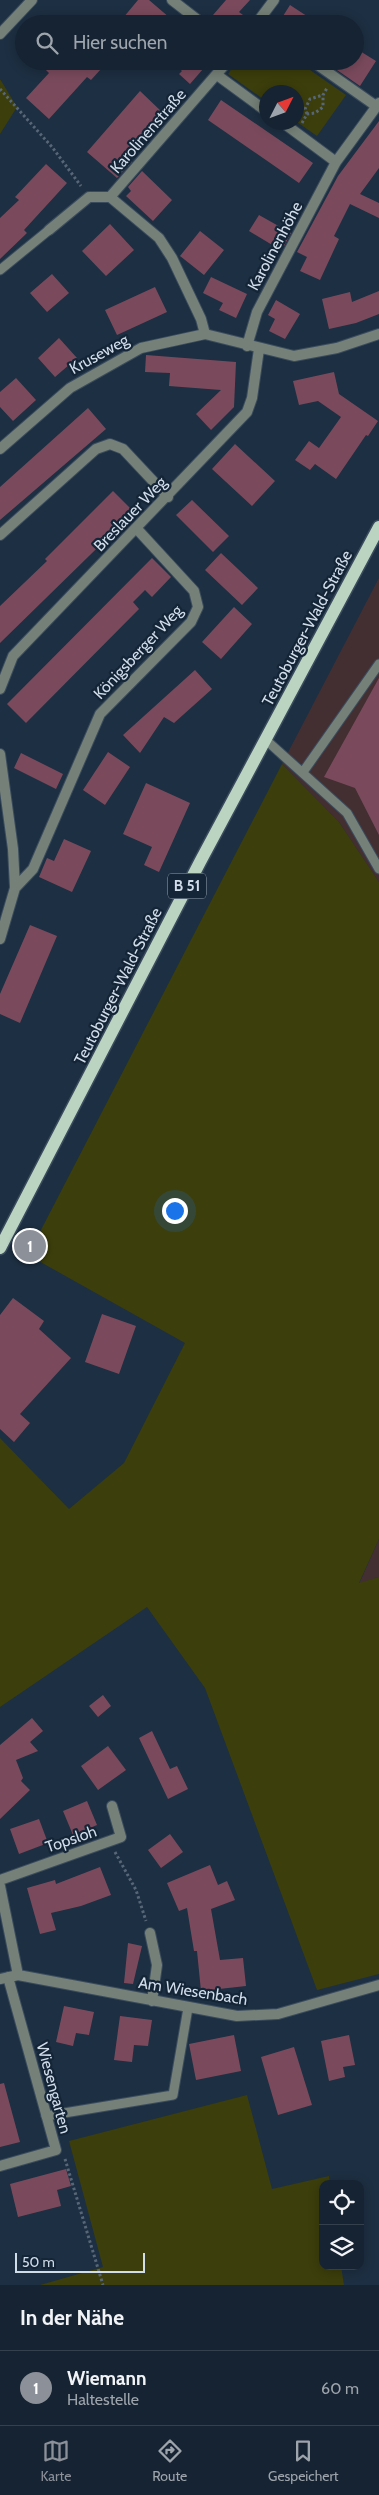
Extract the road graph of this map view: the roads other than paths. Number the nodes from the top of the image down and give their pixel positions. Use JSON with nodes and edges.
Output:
{"nodes":[{"id":1,"x":32,"y":0,"type":"edge"},
{"id":2,"x":172,"y":0,"type":"edge"},
{"id":3,"x":274,"y":0,"type":"edge"},
{"id":4,"x":18,"y":15,"type":"edge"},
{"id":5,"x":191,"y":15,"type":"edge"},
{"id":6,"x":263,"y":15,"type":"edge"},
{"id":7,"x":15,"y":18,"type":"edge"},
{"id":8,"x":0,"y":34,"type":"edge"},
{"id":9,"x":221,"y":70,"type":"edge"},
{"id":10,"x":324,"y":70,"type":"edge"},
{"id":11,"x":217,"y":75,"type":"junction"},
{"id":12,"x":378,"y":104,"type":"edge"},
{"id":13,"x":259,"y":106,"type":"edge"},
{"id":14,"x":292,"y":130,"type":"edge"},
{"id":15,"x":336,"y":162,"type":"junction"},
{"id":16,"x":110,"y":197,"type":"junction"},
{"id":17,"x":49,"y":230,"type":"joint"},
{"id":18,"x":0,"y":270,"type":"edge"},
{"id":19,"x":205,"y":334,"type":"junction"},
{"id":20,"x":379,"y":334,"type":"edge"},
{"id":21,"x":247,"y":346,"type":"junction"},
{"id":22,"x":259,"y":349,"type":"junction"},
{"id":23,"x":0,"y":449,"type":"edge"},
{"id":24,"x":168,"y":497,"type":"junction"},
{"id":25,"x":137,"y":529,"type":"junction"},
{"id":26,"x":0,"y":534,"type":"edge"},
{"id":27,"x":377,"y":536,"type":"edge"},
{"id":28,"x":379,"y":664,"type":"edge"},
{"id":29,"x":0,"y":689,"type":"edge"},
{"id":30,"x":266,"y":740,"type":"junction"},
{"id":31,"x":0,"y":754,"type":"edge"},
{"id":32,"x":303,"y":772,"type":"junction"},
{"id":33,"x":379,"y":869,"type":"edge"},
{"id":34,"x":15,"y":888,"type":"junction"},
{"id":35,"x":0,"y":939,"type":"edge"},
{"id":36,"x":0,"y":1248,"type":"edge"},
{"id":37,"x":112,"y":1806,"type":"dead end"},
{"id":38,"x":0,"y":1880,"type":"edge"},
{"id":39,"x":0,"y":1886,"type":"edge"},
{"id":40,"x":150,"y":1933,"type":"road end"},
{"id":41,"x":9,"y":1977,"type":"edge"},
{"id":42,"x":379,"y":1985,"type":"edge"},
{"id":43,"x":152,"y":2001,"type":"junction"},
{"id":44,"x":188,"y":2008,"type":"junction"},
{"id":45,"x":46,"y":2116,"type":"junction"},
{"id":46,"x":0,"y":2166,"type":"edge"}],
"edges":[{"from":1,"to":4,"type":"street"},
{"from":2,"to":5,"type":"street"},
{"from":3,"to":6,"type":"street"},
{"from":7,"to":8,"type":"street"},
{"from":9,"to":11,"type":"street","name":"Karolinenstraße"},
{"from":10,"to":12,"type":"street","name":"Karolinenhöhe"},
{"from":11,"to":13,"type":"street"},
{"from":11,"to":16,"type":"street","name":"Karolinenstraße"},
{"from":12,"to":15,"type":"street","name":"Karolinenhöhe"},
{"from":14,"to":15,"type":"street"},
{"from":15,"to":21,"type":"street","name":"Karolinenhöhe"},
{"from":16,"to":17,"type":"street"},
{"from":16,"to":19,"type":"street"},
{"from":17,"to":18,"type":"lane"},
{"from":19,"to":21,"type":"street","name":"Kruseweg"},
{"from":19,"to":23,"type":"street","name":"Kruseweg"},
{"from":20,"to":22,"type":"street","name":"Kruseweg"},
{"from":21,"to":22,"type":"street","name":"Kruseweg"},
{"from":22,"to":24,"type":"street","name":"Breslauer Weg"},
{"from":24,"to":25,"type":"street","name":"Breslauer Weg"},
{"from":24,"to":26,"type":"street"},
{"from":25,"to":29,"type":"street","name":"Breslauer Weg"},
{"from":25,"to":34,"type":"street","name":"Königsberger Weg"},
{"from":27,"to":30,"type":"main road","name":"Teutoburger-Wald-Straße","number":"B 51"},
{"from":28,"to":32,"type":"lane"},
{"from":30,"to":32,"type":"lane"},
{"from":30,"to":36,"type":"main road","name":"Teutoburger-Wald-Straße","number":"B 51"},
{"from":31,"to":34,"type":"street"},
{"from":32,"to":33,"type":"lane"},
{"from":34,"to":35,"type":"street"},
{"from":37,"to":38,"type":"street","name":"Topsloh"},
{"from":39,"to":41,"type":"street"},
{"from":40,"to":43,"type":"street"},
{"from":41,"to":43,"type":"street","name":"Am Wiesenbach"},
{"from":41,"to":45,"type":"street","name":"Wiesengarten"},
{"from":42,"to":44,"type":"street","name":"Am Wiesenbach"},
{"from":43,"to":44,"type":"street","name":"Am Wiesenbach"},
{"from":44,"to":45,"type":"lane"},
{"from":45,"to":46,"type":"street","name":"Wiesengarten"}]}
